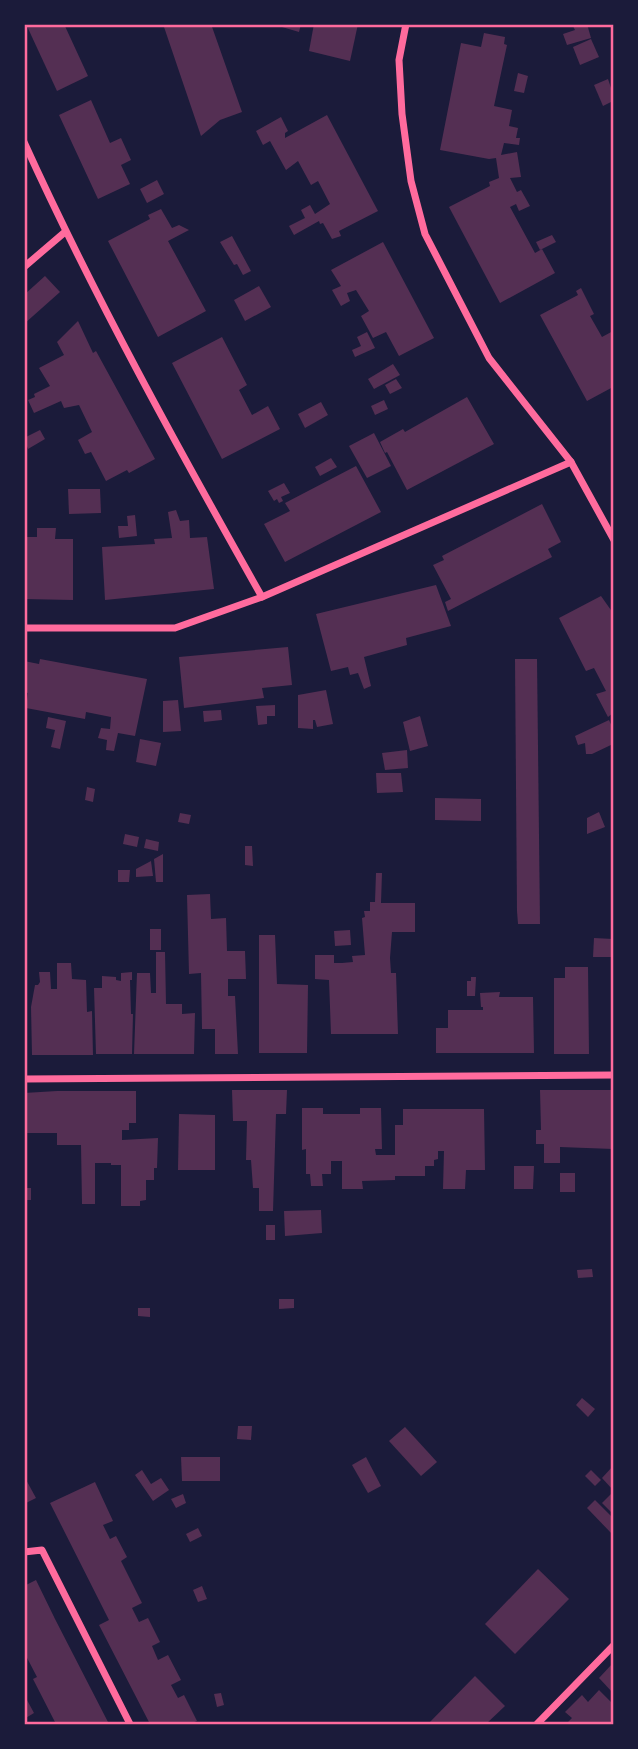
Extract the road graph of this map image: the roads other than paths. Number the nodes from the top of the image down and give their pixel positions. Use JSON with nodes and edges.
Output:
{"nodes":[{"id":1,"x":406,"y":24,"type":"edge"},
{"id":2,"x":24,"y":142,"type":"edge"},
{"id":3,"x":65,"y":232,"type":"junction"},
{"id":4,"x":24,"y":267,"type":"edge"},
{"id":5,"x":571,"y":462,"type":"junction"},
{"id":6,"x":614,"y":541,"type":"edge"},
{"id":7,"x":262,"y":597,"type":"junction"},
{"id":8,"x":24,"y":628,"type":"edge"},
{"id":9,"x":614,"y":1075,"type":"edge"},
{"id":10,"x":24,"y":1079,"type":"edge"},
{"id":11,"x":24,"y":1552,"type":"edge"},
{"id":12,"x":614,"y":1645,"type":"edge"},
{"id":13,"x":130,"y":1724,"type":"edge"},
{"id":14,"x":537,"y":1724,"type":"edge"}],
"edges":[{"from":1,"to":5,"type":"street"},
{"from":2,"to":3,"type":"street"},
{"from":3,"to":4,"type":"street"},
{"from":3,"to":7,"type":"street"},
{"from":5,"to":6,"type":"street"},
{"from":5,"to":7,"type":"street"},
{"from":7,"to":8,"type":"street"},
{"from":9,"to":10,"type":"street"},
{"from":11,"to":13,"type":"street"},
{"from":12,"to":14,"type":"street"}]}
